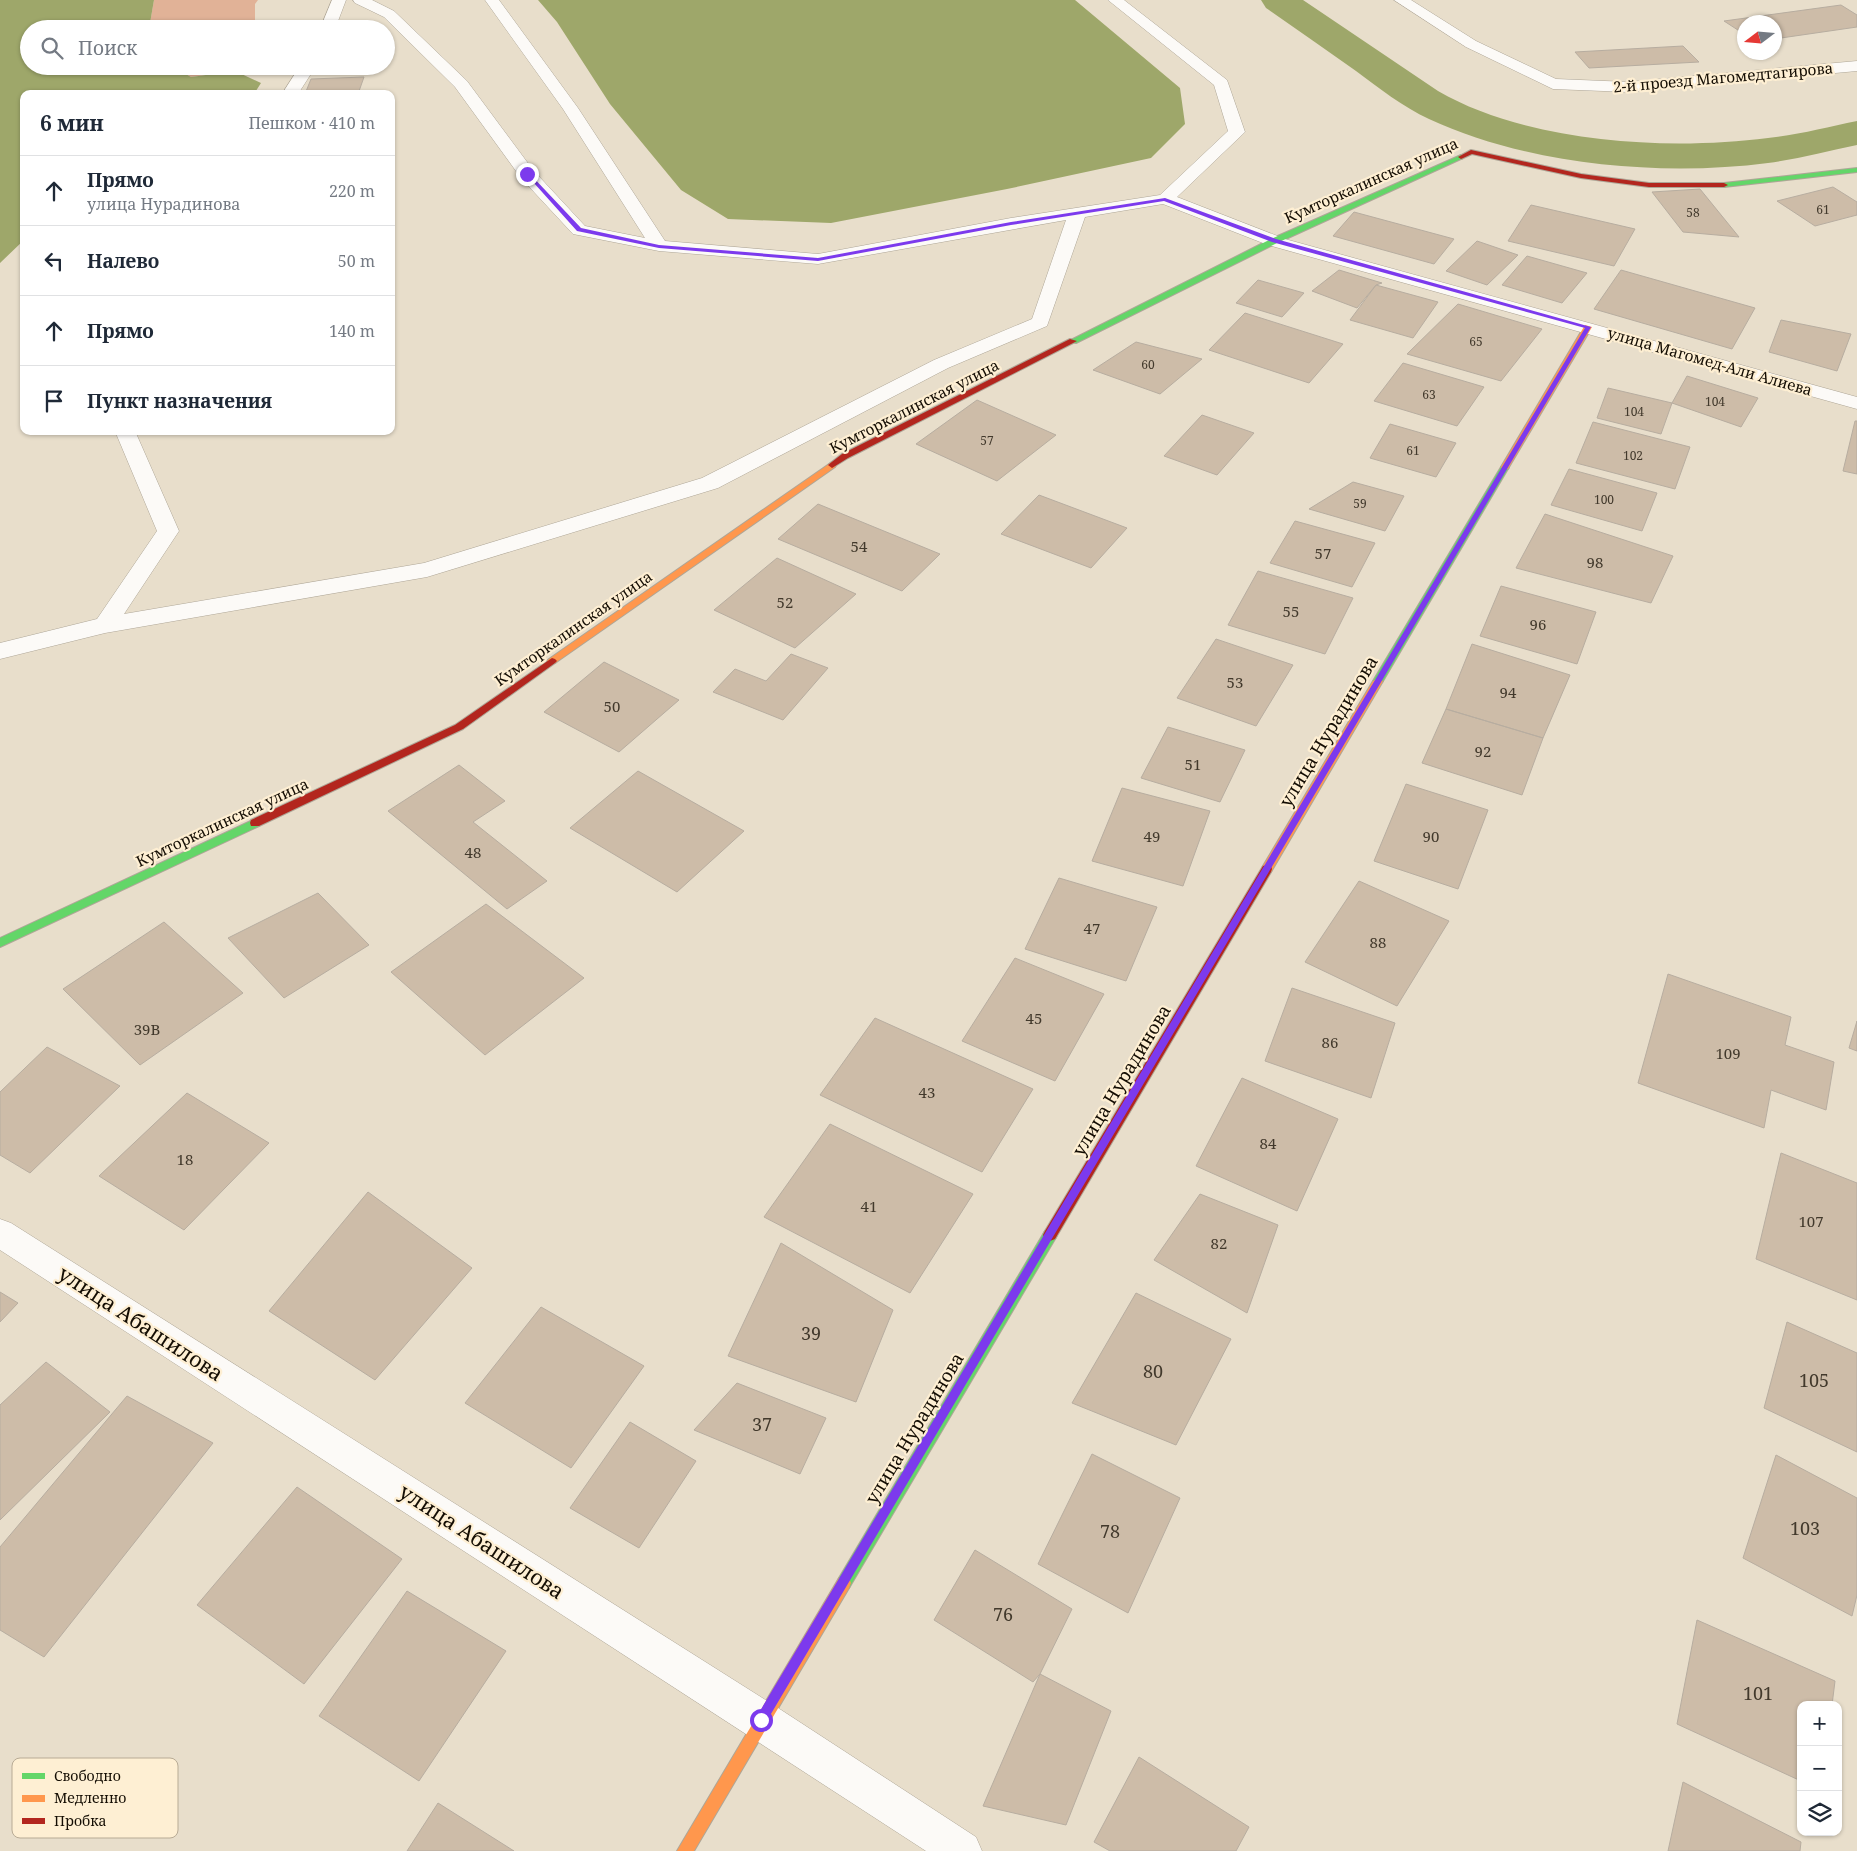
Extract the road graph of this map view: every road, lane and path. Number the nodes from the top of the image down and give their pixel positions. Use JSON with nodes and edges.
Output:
{"nodes":[{"id":1,"x":339,"y":0,"type":"edge"},
{"id":2,"x":360,"y":0,"type":"edge"},
{"id":3,"x":492,"y":0,"type":"edge"},
{"id":4,"x":1115,"y":0,"type":"edge"},
{"id":5,"x":1401,"y":0,"type":"edge"},
{"id":6,"x":331,"y":20,"type":"edge"},
{"id":7,"x":1857,"y":66,"type":"edge"},
{"id":8,"x":302,"y":75,"type":"edge"},
{"id":9,"x":293,"y":90,"type":"edge"},
{"id":10,"x":1857,"y":170,"type":"edge"},
{"id":11,"x":1165,"y":199,"type":"junction"},
{"id":12,"x":1077,"y":213,"type":"junction"},
{"id":13,"x":1274,"y":240,"type":"junction"},
{"id":14,"x":659,"y":246,"type":"junction"},
{"id":15,"x":1588,"y":327,"type":"junction"},
{"id":16,"x":1857,"y":403,"type":"edge"},
{"id":17,"x":127,"y":435,"type":"edge"},
{"id":18,"x":105,"y":625,"type":"junction"},
{"id":19,"x":0,"y":651,"type":"edge"},
{"id":20,"x":0,"y":943,"type":"edge"},
{"id":21,"x":0,"y":1233,"type":"edge"},
{"id":22,"x":761,"y":1720,"type":"junction"},
{"id":23,"x":685,"y":1851,"type":"edge"},
{"id":24,"x":962,"y":1851,"type":"edge"}],
"edges":[{"from":1,"to":6,"type":"street"},
{"from":2,"to":14,"type":"street"},
{"from":3,"to":14,"type":"street"},
{"from":4,"to":11,"type":"street"},
{"from":5,"to":7,"type":"street","name":"2-й проезд Магомедтагирова"},
{"from":8,"to":9,"type":"street"},
{"from":10,"to":13,"type":"street","name":"Кумторкалинская улица"},
{"from":11,"to":12,"type":"street"},
{"from":11,"to":13,"type":"street","name":"улица Магомед-Али Алиева"},
{"from":12,"to":14,"type":"street"},
{"from":12,"to":18,"type":"street"},
{"from":13,"to":15,"type":"street","name":"улица Магомед-Али Алиева"},
{"from":13,"to":20,"type":"street","name":"Кумторкалинская улица"},
{"from":15,"to":16,"type":"street","name":"улица Магомед-Али Алиева"},
{"from":15,"to":22,"type":"street","name":"улица Нурадинова"},
{"from":17,"to":18,"type":"street"},
{"from":18,"to":19,"type":"street"},
{"from":21,"to":22,"type":"street","name":"улица Абашилова"},
{"from":22,"to":23,"type":"street","name":"улица Нурадинова"},
{"from":22,"to":24,"type":"street","name":"улица Абашилова"}]}
